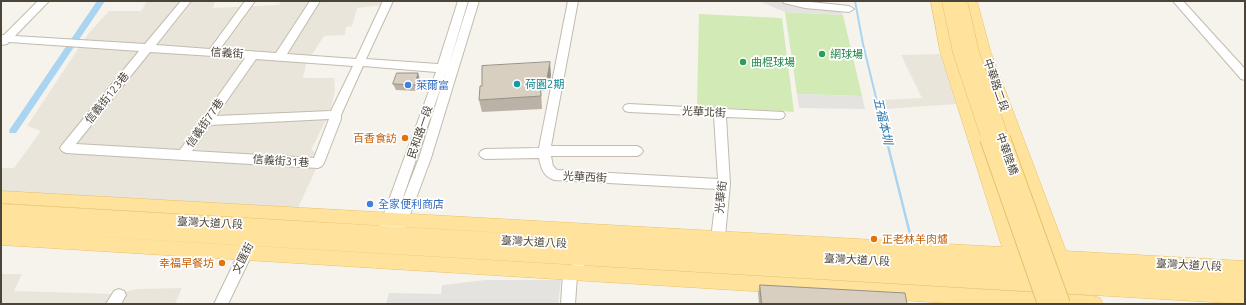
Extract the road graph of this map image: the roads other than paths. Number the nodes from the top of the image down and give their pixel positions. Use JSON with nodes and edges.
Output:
{"nodes":[{"id":1,"x":44,"y":1,"type":"edge"},
{"id":2,"x":186,"y":1,"type":"edge"},
{"id":3,"x":250,"y":1,"type":"edge"},
{"id":4,"x":316,"y":1,"type":"edge"},
{"id":5,"x":388,"y":1,"type":"edge"},
{"id":6,"x":463,"y":1,"type":"edge"},
{"id":7,"x":474,"y":1,"type":"edge"},
{"id":8,"x":573,"y":1,"type":"edge"},
{"id":9,"x":787,"y":1,"type":"edge"},
{"id":10,"x":937,"y":1,"type":"edge"},
{"id":11,"x":949,"y":1,"type":"edge"},
{"id":12,"x":960,"y":1,"type":"edge"},
{"id":13,"x":971,"y":1,"type":"edge"},
{"id":14,"x":1178,"y":1,"type":"edge"},
{"id":15,"x":849,"y":9,"type":"dead end"},
{"id":16,"x":3,"y":41,"type":"edge"},
{"id":17,"x":148,"y":49,"type":"junction"},
{"id":18,"x":213,"y":52,"type":"junction"},
{"id":19,"x":253,"y":55,"type":"junction"},
{"id":20,"x":280,"y":56,"type":"junction"},
{"id":21,"x":358,"y":62,"type":"junction"},
{"id":22,"x":448,"y":69,"type":"junction"},
{"id":23,"x":1245,"y":76,"type":"edge"},
{"id":24,"x":629,"y":108,"type":"dead end"},
{"id":25,"x":720,"y":113,"type":"junction"},
{"id":26,"x":335,"y":115,"type":"junction"},
{"id":27,"x":779,"y":116,"type":"dead end"},
{"id":28,"x":206,"y":121,"type":"junction"},
{"id":29,"x":66,"y":148,"type":"joint"},
{"id":30,"x":637,"y":151,"type":"dead end"},
{"id":31,"x":545,"y":152,"type":"junction"},
{"id":32,"x":485,"y":154,"type":"dead end"},
{"id":33,"x":183,"y":155,"type":"junction"},
{"id":34,"x":724,"y":184,"type":"junction"},
{"id":35,"x":1,"y":197,"type":"edge"},
{"id":36,"x":1,"y":211,"type":"edge"},
{"id":37,"x":1,"y":224,"type":"edge"},
{"id":38,"x":256,"y":233,"type":"junction"},
{"id":39,"x":1,"y":238,"type":"edge"},
{"id":40,"x":388,"y":240,"type":"junction"},
{"id":41,"x":586,"y":259,"type":"junction"},
{"id":42,"x":717,"y":260,"type":"junction"},
{"id":43,"x":1245,"y":268,"type":"edge"},
{"id":44,"x":570,"y":273,"type":"junction"},
{"id":45,"x":1022,"y":282,"type":"edge"},
{"id":46,"x":1245,"y":282,"type":"edge"},
{"id":47,"x":1073,"y":289,"type":"edge"},
{"id":48,"x":1245,"y":297,"type":"edge"},
{"id":49,"x":920,"y":299,"type":"edge"},
{"id":50,"x":221,"y":304,"type":"edge"},
{"id":51,"x":568,"y":304,"type":"edge"},
{"id":52,"x":1046,"y":304,"type":"edge"}],
"edges":[{"from":1,"to":16,"type":"street"},
{"from":2,"to":17,"type":"street","name":"信義街123巷"},
{"from":3,"to":18,"type":"street"},
{"from":4,"to":20,"type":"street"},
{"from":5,"to":21,"type":"street","name":"信義街31巷"},
{"from":6,"to":22,"type":"street","name":"民和路一段"},
{"from":7,"to":22,"type":"street","name":"民和路一段"},
{"from":8,"to":31,"type":"street","name":"光華西街"},
{"from":9,"to":15,"type":"street"},
{"from":10,"to":45,"type":"main road"},
{"from":11,"to":52,"type":"main road","name":"中華陸橋","bridge":true},
{"from":12,"to":47,"type":"main road","name":"中華陸橋","bridge":true},
{"from":13,"to":47,"type":"main road","name":"中華路二段"},
{"from":14,"to":23,"type":"street"},
{"from":16,"to":17,"type":"street","name":"信義街"},
{"from":17,"to":18,"type":"street","name":"信義街"},
{"from":17,"to":29,"type":"street","name":"信義街123巷"},
{"from":18,"to":19,"type":"street","name":"信義街"},
{"from":19,"to":20,"type":"street","name":"信義街"},
{"from":19,"to":28,"type":"street","name":"信義街77巷"},
{"from":20,"to":21,"type":"street","name":"信義街"},
{"from":21,"to":22,"type":"street","name":"信義街"},
{"from":21,"to":26,"type":"street","name":"信義街31巷"},
{"from":22,"to":40,"type":"street","name":"民和路一段"},
{"from":24,"to":25,"type":"street","name":"光華北街"},
{"from":25,"to":27,"type":"street","name":"光華北街"},
{"from":25,"to":34,"type":"street","name":"光華街"},
{"from":26,"to":28,"type":"street"},
{"from":26,"to":33,"type":"street","name":"信義街31巷"},
{"from":28,"to":33,"type":"street","name":"信義街77巷"},
{"from":29,"to":33,"type":"street","name":"信義街77巷"},
{"from":30,"to":31,"type":"street"},
{"from":31,"to":32,"type":"street"},
{"from":31,"to":34,"type":"street","name":"光華西街"},
{"from":34,"to":42,"type":"street","name":"光華街"},
{"from":35,"to":38,"type":"main road","name":"臺灣大道八段"},
{"from":36,"to":38,"type":"main road","name":"臺灣大道八段"},
{"from":37,"to":38,"type":"main road","name":"臺灣大道八段"},
{"from":38,"to":39,"type":"main road","name":"臺灣大道八段"},
{"from":38,"to":40,"type":"main road","name":"臺灣大道八段"},
{"from":38,"to":40,"type":"main road","name":"臺灣大道八段"},
{"from":38,"to":50,"type":"street","name":"文匯街"},
{"from":40,"to":41,"type":"main road","name":"臺灣大道八段"},
{"from":40,"to":42,"type":"main road","name":"臺灣大道八段"},
{"from":40,"to":44,"type":"main road","name":"臺灣大道八段"},
{"from":41,"to":42,"type":"main road","name":"臺灣大道八段"},
{"from":41,"to":44,"type":"street"},
{"from":42,"to":44,"type":"main road","name":"臺灣大道八段"},
{"from":42,"to":45,"type":"main road","name":"臺灣大道八段"},
{"from":42,"to":45,"type":"main road","name":"臺灣大道八段"},
{"from":42,"to":49,"type":"main road","name":"臺灣大道八段"},
{"from":43,"to":47,"type":"main road","name":"臺灣大道八段"},
{"from":44,"to":51,"type":"street"},
{"from":45,"to":47,"type":"main road","name":"臺灣大道八段"},
{"from":45,"to":47,"type":"main road","name":"臺灣大道八段"},
{"from":45,"to":49,"type":"main road","name":"臺灣大道八段"},
{"from":46,"to":47,"type":"main road","name":"臺灣大道八段"},
{"from":47,"to":48,"type":"main road","name":"臺灣大道八段"}]}
